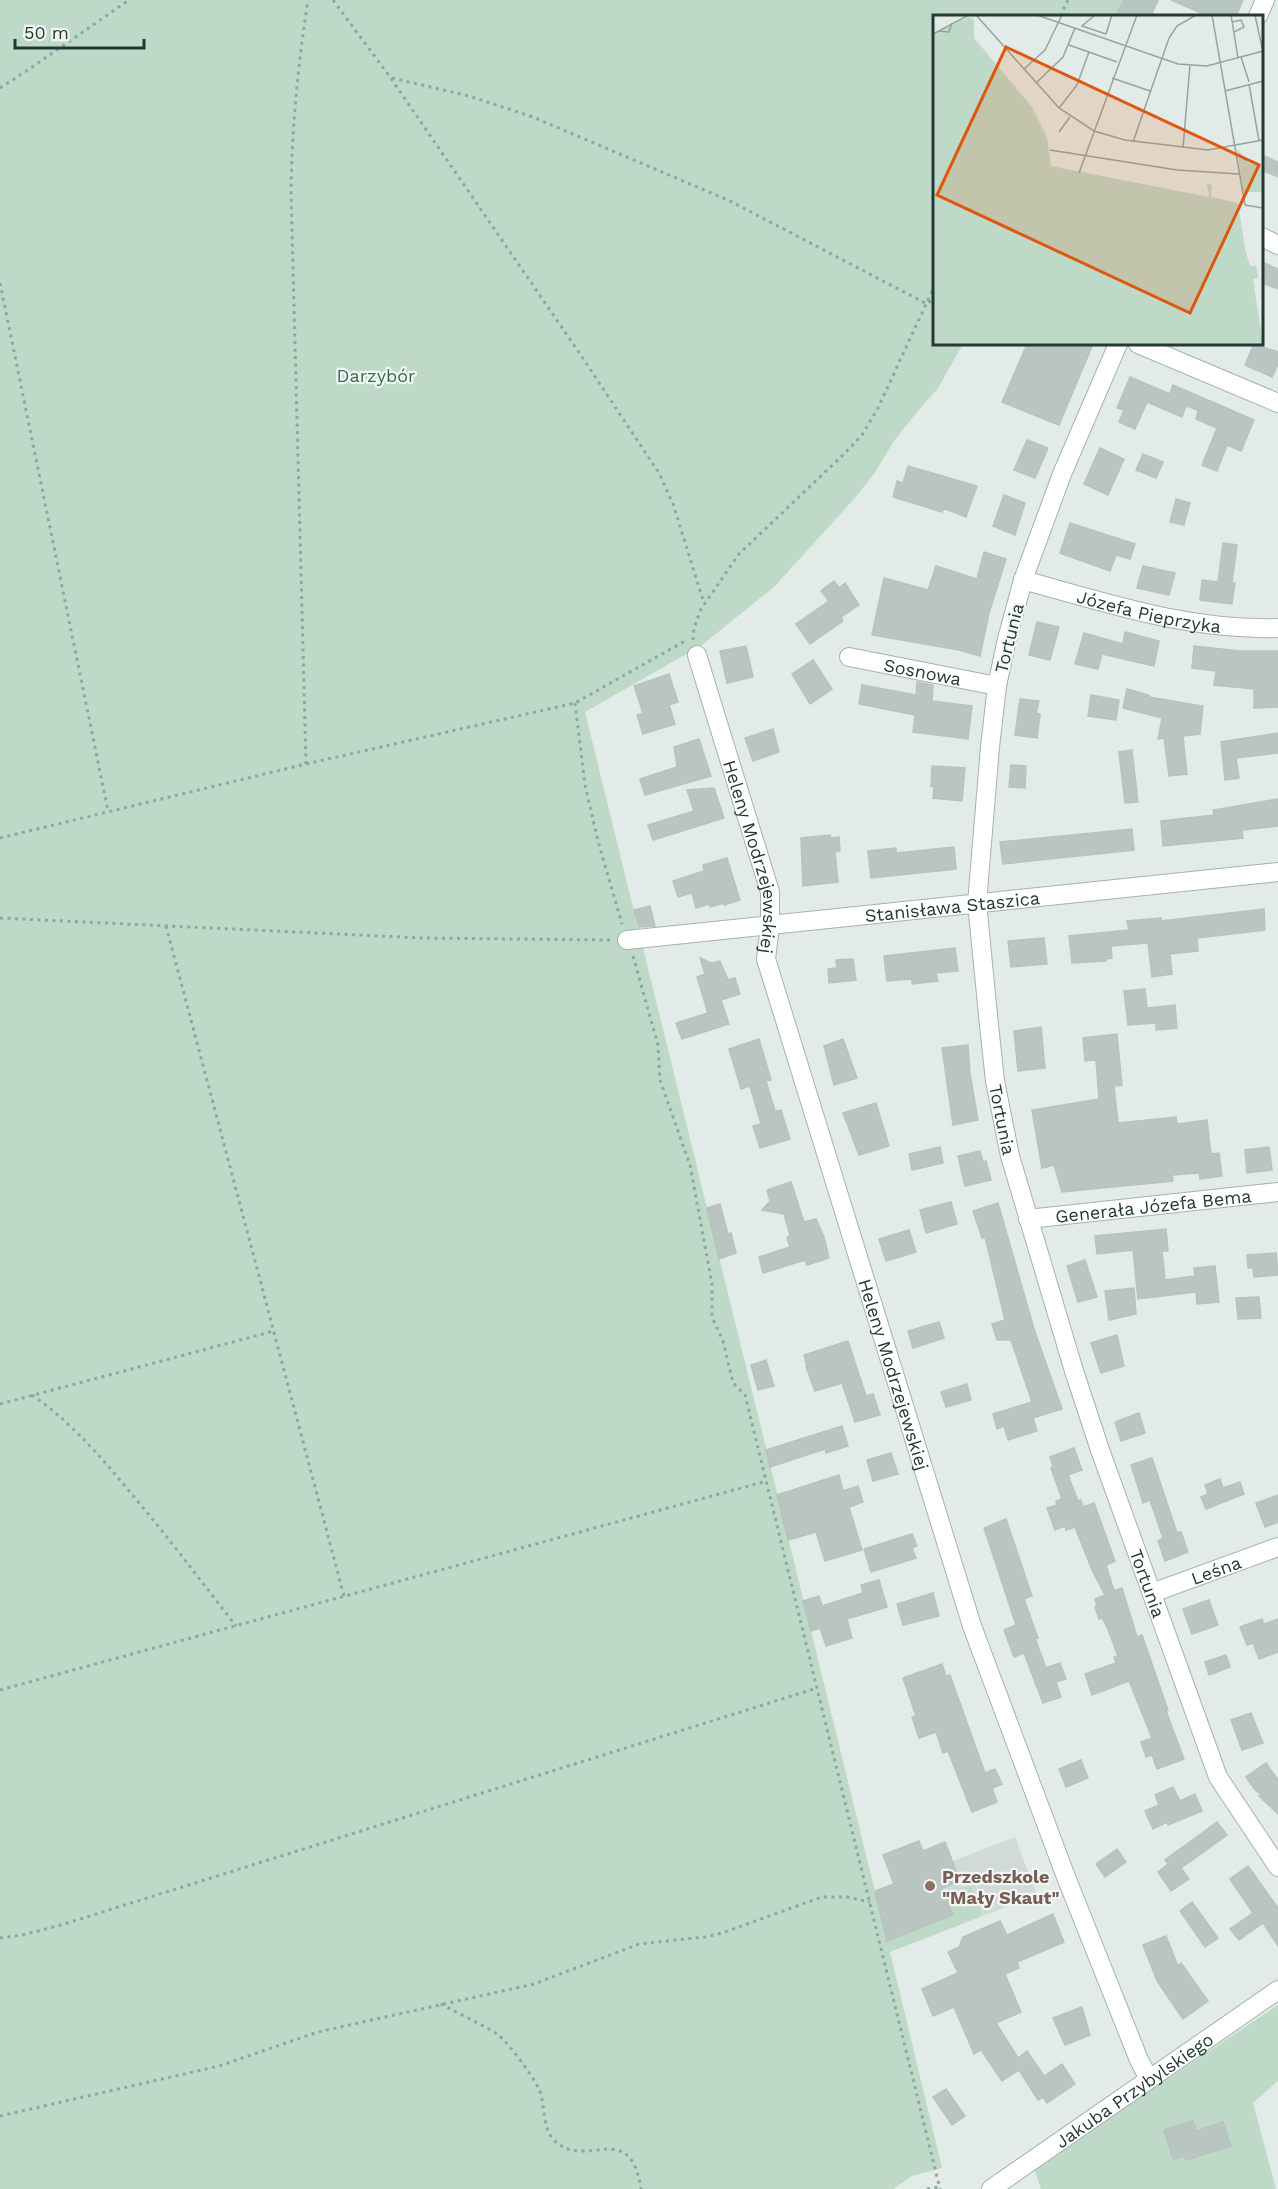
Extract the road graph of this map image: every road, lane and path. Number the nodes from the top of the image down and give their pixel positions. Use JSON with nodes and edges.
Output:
{"nodes":[{"id":1,"x":129,"y":0,"type":"edge"},
{"id":2,"x":308,"y":0,"type":"edge"},
{"id":3,"x":333,"y":0,"type":"edge"},
{"id":4,"x":1068,"y":0,"type":"edge"},
{"id":5,"x":1265,"y":0,"type":"edge"},
{"id":6,"x":1060,"y":15,"type":"edge"},
{"id":7,"x":1258,"y":15,"type":"edge"},
{"id":8,"x":390,"y":77,"type":"junction"},
{"id":9,"x":0,"y":88,"type":"edge"},
{"id":10,"x":1263,"y":237,"type":"edge"},
{"id":11,"x":1278,"y":244,"type":"edge"},
{"id":12,"x":0,"y":283,"type":"edge"},
{"id":13,"x":933,"y":289,"type":"edge"},
{"id":14,"x":933,"y":299,"type":"edge"},
{"id":15,"x":927,"y":304,"type":"junction"},
{"id":16,"x":1118,"y":345,"type":"edge"},
{"id":17,"x":1140,"y":345,"type":"edge"},
{"id":18,"x":1278,"y":403,"type":"edge"},
{"id":19,"x":1023,"y":580,"type":"junction"},
{"id":20,"x":704,"y":603,"type":"junction"},
{"id":21,"x":1278,"y":628,"type":"edge"},
{"id":22,"x":697,"y":655,"type":"dead end"},
{"id":23,"x":849,"y":657,"type":"dead end"},
{"id":24,"x":998,"y":686,"type":"junction"},
{"id":25,"x":575,"y":703,"type":"junction"},
{"id":26,"x":306,"y":764,"type":"junction"},
{"id":27,"x":108,"y":810,"type":"junction"},
{"id":28,"x":0,"y":838,"type":"edge"},
{"id":29,"x":1278,"y":872,"type":"edge"},
{"id":30,"x":977,"y":903,"type":"junction"},
{"id":31,"x":0,"y":918,"type":"edge"},
{"id":32,"x":166,"y":926,"type":"junction"},
{"id":33,"x":770,"y":926,"type":"junction"},
{"id":34,"x":627,"y":940,"type":"junction"},
{"id":35,"x":1278,"y":1192,"type":"edge"},
{"id":36,"x":1028,"y":1220,"type":"junction"},
{"id":37,"x":274,"y":1330,"type":"junction"},
{"id":38,"x":32,"y":1395,"type":"junction"},
{"id":39,"x":0,"y":1404,"type":"edge"},
{"id":40,"x":767,"y":1481,"type":"junction"},
{"id":41,"x":1278,"y":1547,"type":"edge"},
{"id":42,"x":1152,"y":1593,"type":"junction"},
{"id":43,"x":344,"y":1596,"type":"junction"},
{"id":44,"x":236,"y":1626,"type":"junction"},
{"id":45,"x":817,"y":1688,"type":"junction"},
{"id":46,"x":0,"y":1690,"type":"edge"},
{"id":47,"x":1278,"y":1867,"type":"edge"},
{"id":48,"x":870,"y":1902,"type":"junction"},
{"id":49,"x":0,"y":1938,"type":"edge"},
{"id":50,"x":1278,"y":1990,"type":"edge"},
{"id":51,"x":441,"y":2004,"type":"junction"},
{"id":52,"x":1149,"y":2079,"type":"junction"},
{"id":53,"x":0,"y":2116,"type":"edge"},
{"id":54,"x":939,"y":2188,"type":"edge"},
{"id":55,"x":641,"y":2189,"type":"edge"},
{"id":56,"x":927,"y":2189,"type":"edge"},
{"id":57,"x":991,"y":2189,"type":"edge"}],
"edges":[{"from":1,"to":9,"type":"path"},
{"from":2,"to":26,"type":"path"},
{"from":3,"to":8,"type":"path"},
{"from":4,"to":6,"type":"path"},
{"from":5,"to":7,"type":"street"},
{"from":8,"to":15,"type":"path"},
{"from":8,"to":20,"type":"path"},
{"from":10,"to":11,"type":"street"},
{"from":12,"to":27,"type":"path"},
{"from":13,"to":15,"type":"path"},
{"from":14,"to":15,"type":"path"},
{"from":15,"to":20,"type":"path"},
{"from":16,"to":19,"type":"street","name":"Tortunia"},
{"from":17,"to":18,"type":"street"},
{"from":19,"to":21,"type":"street","name":"Józefa Pieprzyka"},
{"from":19,"to":24,"type":"street","name":"Tortunia"},
{"from":20,"to":25,"type":"path"},
{"from":22,"to":33,"type":"street","name":"Heleny Modrzejewskiej"},
{"from":23,"to":24,"type":"street","name":"Sosnowa"},
{"from":24,"to":30,"type":"street","name":"Tortunia"},
{"from":25,"to":26,"type":"path"},
{"from":25,"to":34,"type":"path"},
{"from":26,"to":27,"type":"path"},
{"from":27,"to":28,"type":"path"},
{"from":29,"to":30,"type":"street","name":"Stanisława Staszica"},
{"from":30,"to":33,"type":"street","name":"Stanisława Staszica"},
{"from":30,"to":36,"type":"street","name":"Tortunia"},
{"from":31,"to":32,"type":"path"},
{"from":32,"to":34,"type":"path"},
{"from":32,"to":37,"type":"path"},
{"from":33,"to":34,"type":"street","name":"Stanisława Staszica"},
{"from":33,"to":52,"type":"street","name":"Heleny Modrzejewskiej"},
{"from":34,"to":40,"type":"path"},
{"from":35,"to":36,"type":"street","name":"Generała Józefa Bema"},
{"from":36,"to":42,"type":"street","name":"Tortunia"},
{"from":37,"to":38,"type":"path"},
{"from":37,"to":43,"type":"path"},
{"from":38,"to":39,"type":"path"},
{"from":38,"to":44,"type":"path"},
{"from":40,"to":43,"type":"path"},
{"from":40,"to":45,"type":"path"},
{"from":41,"to":42,"type":"street","name":"Leśna"},
{"from":42,"to":47,"type":"street","name":"Tortunia"},
{"from":43,"to":44,"type":"path"},
{"from":44,"to":46,"type":"path"},
{"from":45,"to":48,"type":"path"},
{"from":45,"to":49,"type":"path"},
{"from":48,"to":51,"type":"path"},
{"from":48,"to":54,"type":"path"},
{"from":50,"to":52,"type":"street","name":"Jakuba Przybylskiego"},
{"from":51,"to":53,"type":"path"},
{"from":51,"to":55,"type":"path"},
{"from":52,"to":57,"type":"street","name":"Jakuba Przybylskiego"},
{"from":54,"to":56,"type":"path"}]}
